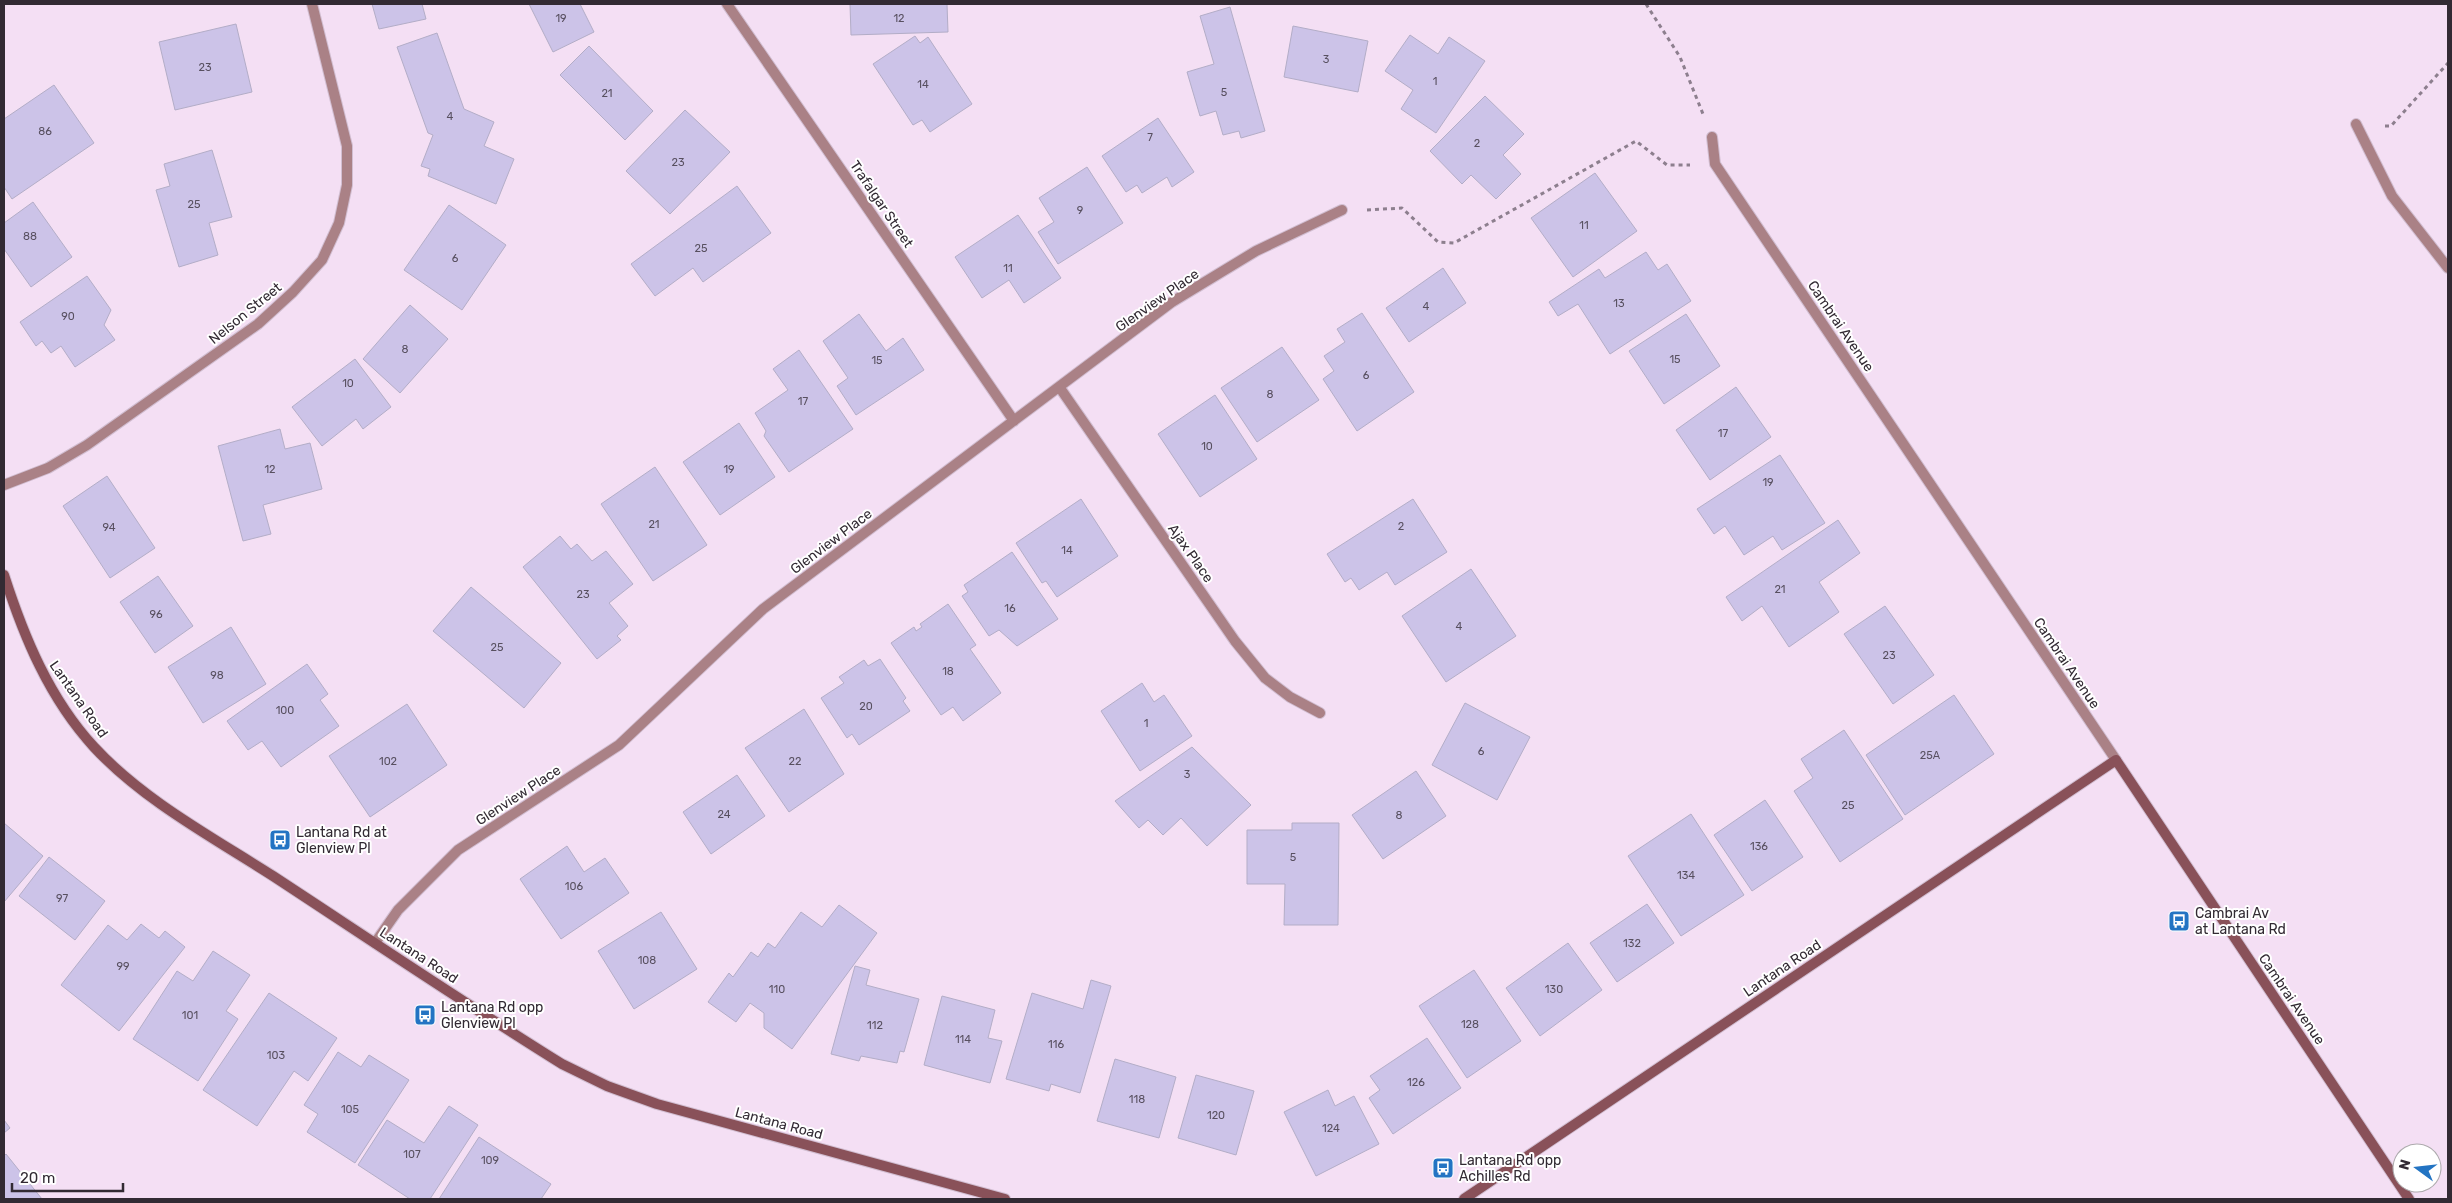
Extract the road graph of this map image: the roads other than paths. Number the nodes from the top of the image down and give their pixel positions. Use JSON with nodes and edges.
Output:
{"nodes":[{"id":1,"x":312,"y":4,"type":"edge"},
{"id":2,"x":727,"y":4,"type":"edge"},
{"id":3,"x":2356,"y":124,"type":"road end"},
{"id":4,"x":1712,"y":138,"type":"road end"},
{"id":5,"x":1342,"y":210,"type":"dead end"},
{"id":6,"x":2448,"y":268,"type":"edge"},
{"id":7,"x":1060,"y":388,"type":"junction"},
{"id":8,"x":1014,"y":421,"type":"junction"},
{"id":9,"x":4,"y":485,"type":"edge"},
{"id":10,"x":4,"y":575,"type":"edge"},
{"id":11,"x":1320,"y":713,"type":"dead end"},
{"id":12,"x":2116,"y":760,"type":"junction"},
{"id":13,"x":374,"y":942,"type":"junction"},
{"id":14,"x":1005,"y":1199,"type":"edge"},
{"id":15,"x":1464,"y":1199,"type":"edge"},
{"id":16,"x":2409,"y":1199,"type":"edge"}],
"edges":[{"from":1,"to":9,"type":"street","name":"Nelson Street"},
{"from":2,"to":8,"type":"street","name":"Trafalgar Street"},
{"from":3,"to":6,"type":"street"},
{"from":4,"to":12,"type":"street","name":"Cambrai Avenue"},
{"from":5,"to":7,"type":"street","name":"Glenview Place"},
{"from":7,"to":8,"type":"street","name":"Glenview Place"},
{"from":7,"to":11,"type":"street","name":"Ajax Place"},
{"from":8,"to":13,"type":"street","name":"Glenview Place"},
{"from":10,"to":13,"type":"street","name":"Lantana Road"},
{"from":12,"to":15,"type":"street","name":"Lantana Road"},
{"from":12,"to":16,"type":"street","name":"Cambrai Avenue"},
{"from":13,"to":14,"type":"street","name":"Lantana Road"}]}
